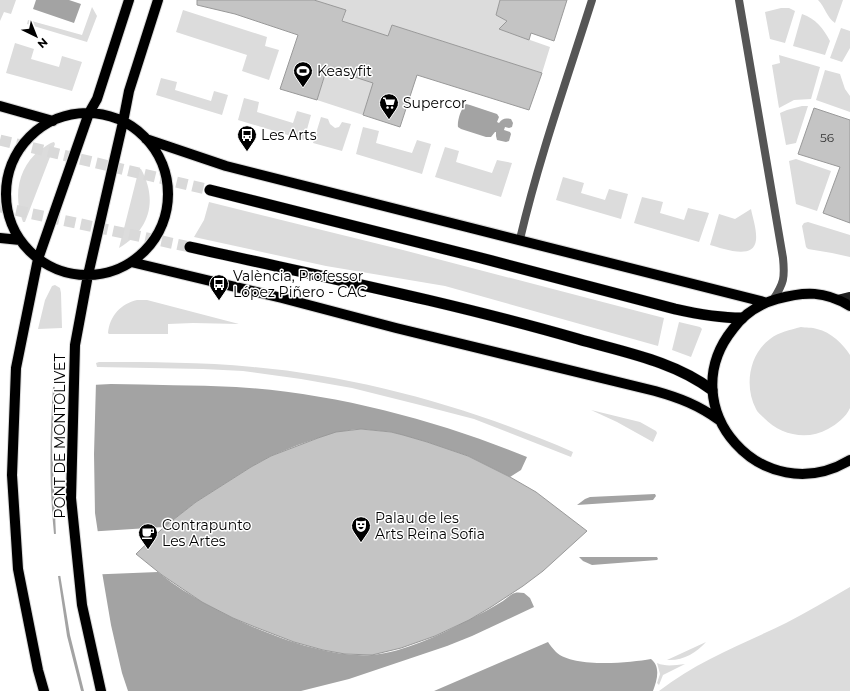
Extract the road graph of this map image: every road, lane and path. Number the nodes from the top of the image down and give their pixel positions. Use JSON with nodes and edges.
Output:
{"nodes":[{"id":1,"x":129,"y":0,"type":"edge"},
{"id":2,"x":158,"y":0,"type":"edge"},
{"id":3,"x":592,"y":0,"type":"edge"},
{"id":4,"x":739,"y":0,"type":"edge"},
{"id":5,"x":0,"y":106,"type":"edge"},
{"id":6,"x":89,"y":113,"type":"junction"},
{"id":7,"x":53,"y":121,"type":"junction"},
{"id":8,"x":124,"y":122,"type":"junction"},
{"id":9,"x":146,"y":139,"type":"junction"},
{"id":10,"x":210,"y":190,"type":"tunnel mouth"},
{"id":11,"x":0,"y":238,"type":"edge"},
{"id":12,"x":520,"y":239,"type":"junction"},
{"id":13,"x":20,"y":240,"type":"junction"},
{"id":14,"x":190,"y":247,"type":"tunnel mouth"},
{"id":15,"x":38,"y":259,"type":"junction"},
{"id":16,"x":131,"y":262,"type":"junction"},
{"id":17,"x":88,"y":275,"type":"junction"},
{"id":18,"x":850,"y":296,"type":"edge"},
{"id":19,"x":838,"y":299,"type":"junction"},
{"id":20,"x":769,"y":301,"type":"junction"},
{"id":21,"x":850,"y":306,"type":"edge"},
{"id":22,"x":742,"y":318,"type":"junction"},
{"id":23,"x":712,"y":390,"type":"junction"},
{"id":24,"x":719,"y":420,"type":"junction"},
{"id":25,"x":850,"y":460,"type":"edge"},
{"id":26,"x":44,"y":691,"type":"edge"},
{"id":27,"x":102,"y":691,"type":"edge"}],
"edges":[{"from":1,"to":6,"type":"main road"},
{"from":2,"to":8,"type":"main road","name":"PONT DE MONTOLIVET"},
{"from":3,"to":12,"type":"street"},
{"from":4,"to":20,"type":"street"},
{"from":5,"to":7,"type":"main road"},
{"from":6,"to":7,"type":"main road"},
{"from":6,"to":8,"type":"main road"},
{"from":6,"to":15,"type":"main road"},
{"from":7,"to":13,"type":"main road"},
{"from":8,"to":9,"type":"main road"},
{"from":8,"to":17,"type":"main road","name":"PONT DE MONTOLIVET"},
{"from":9,"to":12,"type":"main road"},
{"from":9,"to":16,"type":"main road"},
{"from":10,"to":22,"type":"highway"},
{"from":11,"to":13,"type":"main road"},
{"from":12,"to":20,"type":"main road"},
{"from":13,"to":15,"type":"main road"},
{"from":14,"to":23,"type":"highway"},
{"from":15,"to":17,"type":"main road"},
{"from":15,"to":26,"type":"main road"},
{"from":16,"to":17,"type":"main road"},
{"from":16,"to":24,"type":"main road"},
{"from":17,"to":27,"type":"main road","name":"PONT DE MONTOLIVET"},
{"from":18,"to":19,"type":"main road"},
{"from":19,"to":20,"type":"main road"},
{"from":19,"to":21,"type":"main road"},
{"from":20,"to":22,"type":"main road"},
{"from":22,"to":23,"type":"main road"},
{"from":23,"to":24,"type":"main road"},
{"from":24,"to":25,"type":"main road"}]}
